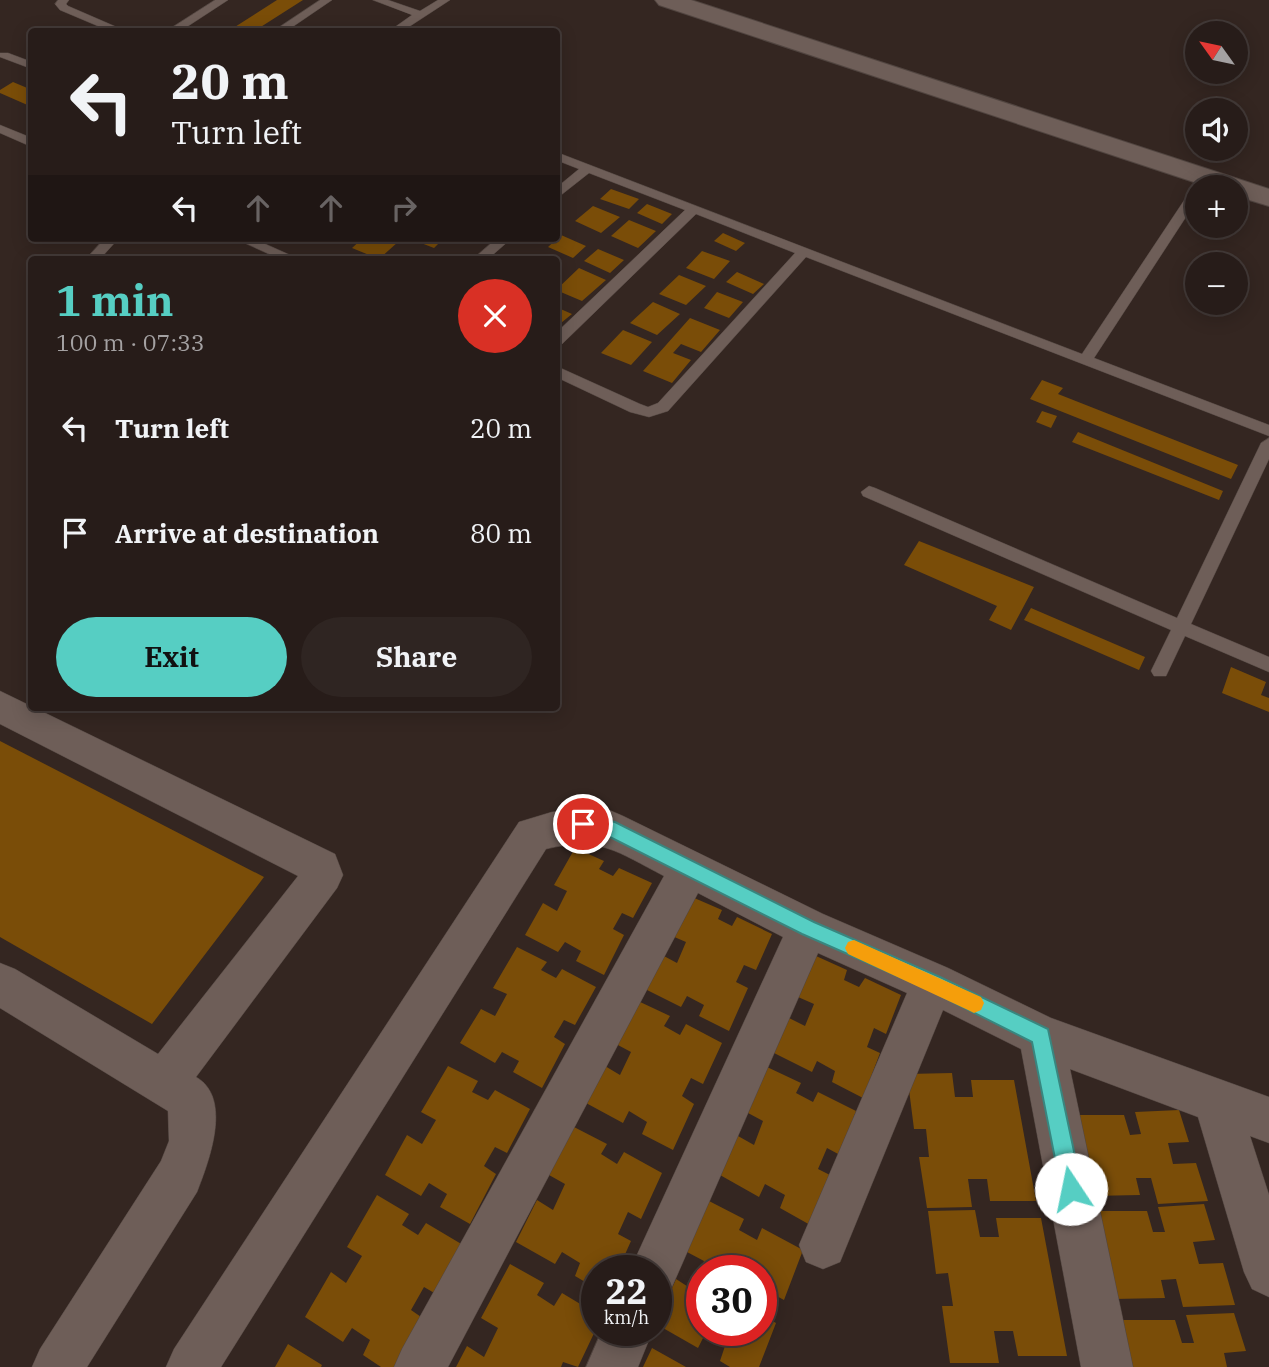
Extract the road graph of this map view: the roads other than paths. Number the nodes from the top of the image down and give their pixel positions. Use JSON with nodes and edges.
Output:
{"nodes":[{"id":1,"x":64,"y":0,"type":"edge"},
{"id":2,"x":223,"y":0,"type":"edge"},
{"id":3,"x":327,"y":0,"type":"edge"},
{"id":4,"x":378,"y":0,"type":"edge"},
{"id":5,"x":445,"y":0,"type":"edge"},
{"id":6,"x":667,"y":0,"type":"edge"},
{"id":7,"x":419,"y":14,"type":"junction"},
{"id":8,"x":113,"y":28,"type":"edge"},
{"id":9,"x":177,"y":28,"type":"edge"},
{"id":10,"x":283,"y":28,"type":"edge"},
{"id":11,"x":399,"y":28,"type":"edge"},
{"id":12,"x":4,"y":55,"type":"dead end"},
{"id":13,"x":28,"y":64,"type":"edge"},
{"id":14,"x":0,"y":129,"type":"edge"},
{"id":15,"x":28,"y":141,"type":"edge"},
{"id":16,"x":560,"y":158,"type":"edge"},
{"id":17,"x":588,"y":168,"type":"junction"},
{"id":18,"x":1185,"y":180,"type":"edge"},
{"id":19,"x":560,"y":192,"type":"edge"},
{"id":20,"x":1248,"y":194,"type":"edge"},
{"id":21,"x":1269,"y":198,"type":"edge"},
{"id":22,"x":1185,"y":208,"type":"edge"},
{"id":23,"x":694,"y":209,"type":"junction"},
{"id":24,"x":108,"y":242,"type":"edge"},
{"id":25,"x":251,"y":242,"type":"edge"},
{"id":26,"x":500,"y":242,"type":"edge"},
{"id":27,"x":804,"y":251,"type":"junction"},
{"id":28,"x":96,"y":256,"type":"edge"},
{"id":29,"x":285,"y":256,"type":"edge"},
{"id":30,"x":484,"y":256,"type":"edge"},
{"id":31,"x":560,"y":338,"type":"edge"},
{"id":32,"x":1085,"y":360,"type":"junction"},
{"id":33,"x":560,"y":373,"type":"edge"},
{"id":34,"x":1269,"y":431,"type":"edge"},
{"id":35,"x":1269,"y":443,"type":"edge"},
{"id":36,"x":869,"y":492,"type":"dead end"},
{"id":37,"x":1182,"y":627,"type":"junction"},
{"id":38,"x":1269,"y":665,"type":"edge"},
{"id":39,"x":1160,"y":671,"type":"dead end"},
{"id":40,"x":0,"y":706,"type":"edge"},
{"id":41,"x":690,"y":868,"type":"junction"},
{"id":42,"x":808,"y":928,"type":"junction"},
{"id":43,"x":933,"y":983,"type":"junction"},
{"id":44,"x":0,"y":984,"type":"edge"},
{"id":45,"x":1041,"y":1036,"type":"junction"},
{"id":46,"x":165,"y":1081,"type":"junction"},
{"id":47,"x":1217,"y":1103,"type":"junction"},
{"id":48,"x":1269,"y":1120,"type":"edge"},
{"id":49,"x":823,"y":1245,"type":"dead end"},
{"id":50,"x":662,"y":1255,"type":"edge"},
{"id":51,"x":1269,"y":1272,"type":"edge"},
{"id":52,"x":621,"y":1346,"type":"edge"},
{"id":53,"x":58,"y":1367,"type":"edge"},
{"id":54,"x":192,"y":1367,"type":"edge"},
{"id":55,"x":420,"y":1367,"type":"edge"},
{"id":56,"x":612,"y":1367,"type":"edge"},
{"id":57,"x":1107,"y":1367,"type":"edge"}],
"edges":[{"from":1,"to":8,"type":"lane"},
{"from":2,"to":9,"type":"lane"},
{"from":3,"to":10,"type":"lane"},
{"from":4,"to":7,"type":"lane"},
{"from":5,"to":7,"type":"lane"},
{"from":6,"to":18,"type":"main road"},
{"from":7,"to":11,"type":"lane"},
{"from":12,"to":13,"type":"lane"},
{"from":14,"to":15,"type":"lane"},
{"from":16,"to":17,"type":"lane"},
{"from":17,"to":19,"type":"lane"},
{"from":17,"to":23,"type":"lane"},
{"from":20,"to":21,"type":"main road"},
{"from":22,"to":32,"type":"lane"},
{"from":23,"to":27,"type":"lane"},
{"from":23,"to":31,"type":"lane"},
{"from":24,"to":28,"type":"lane"},
{"from":25,"to":29,"type":"lane"},
{"from":26,"to":30,"type":"lane"},
{"from":27,"to":32,"type":"lane"},
{"from":27,"to":33,"type":"lane"},
{"from":32,"to":34,"type":"lane"},
{"from":35,"to":37,"type":"lane"},
{"from":36,"to":37,"type":"lane"},
{"from":37,"to":38,"type":"lane"},
{"from":37,"to":39,"type":"lane"},
{"from":40,"to":46,"type":"street"},
{"from":41,"to":42,"type":"street"},
{"from":41,"to":54,"type":"street"},
{"from":41,"to":55,"type":"street"},
{"from":42,"to":43,"type":"street"},
{"from":42,"to":50,"type":"street"},
{"from":43,"to":45,"type":"street"},
{"from":43,"to":49,"type":"street"},
{"from":44,"to":46,"type":"street"},
{"from":45,"to":47,"type":"street"},
{"from":45,"to":57,"type":"street"},
{"from":46,"to":53,"type":"street"},
{"from":47,"to":48,"type":"street"},
{"from":47,"to":51,"type":"street"},
{"from":52,"to":56,"type":"street"}]}
